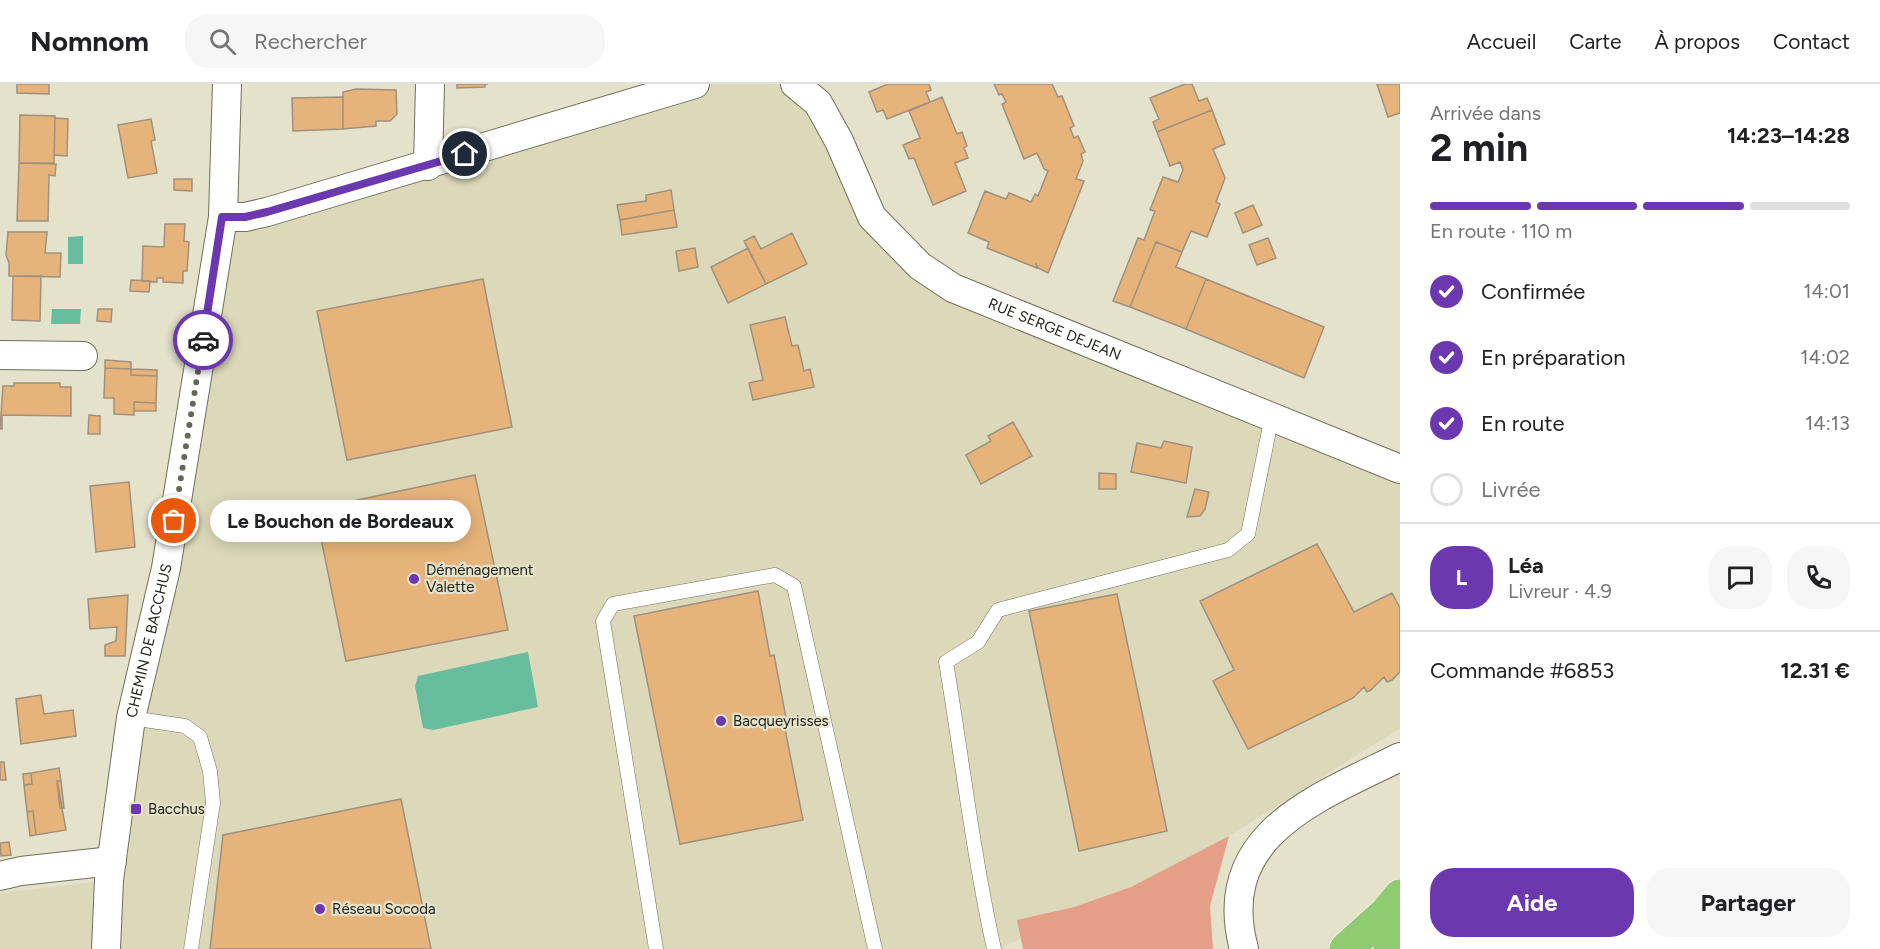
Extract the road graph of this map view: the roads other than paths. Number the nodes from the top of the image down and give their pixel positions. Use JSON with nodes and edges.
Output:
{"nodes":[{"id":1,"x":227,"y":84,"type":"edge"},
{"id":2,"x":430,"y":84,"type":"edge"},
{"id":3,"x":694,"y":84,"type":"edge"},
{"id":4,"x":795,"y":84,"type":"edge"},
{"id":5,"x":428,"y":166,"type":"junction"},
{"id":6,"x":222,"y":217,"type":"junction"},
{"id":7,"x":0,"y":355,"type":"edge"},
{"id":8,"x":83,"y":356,"type":"dead end"},
{"id":9,"x":1272,"y":416,"type":"junction"},
{"id":10,"x":1400,"y":469,"type":"edge"},
{"id":11,"x":131,"y":718,"type":"junction"},
{"id":12,"x":1400,"y":757,"type":"edge"},
{"id":13,"x":112,"y":861,"type":"junction"},
{"id":14,"x":0,"y":876,"type":"edge"},
{"id":15,"x":1400,"y":896,"type":"edge"},
{"id":16,"x":1400,"y":934,"type":"edge"},
{"id":17,"x":106,"y":949,"type":"edge"},
{"id":18,"x":191,"y":949,"type":"edge"},
{"id":19,"x":656,"y":949,"type":"edge"},
{"id":20,"x":875,"y":949,"type":"edge"},
{"id":21,"x":994,"y":949,"type":"edge"},
{"id":22,"x":1244,"y":949,"type":"edge"},
{"id":23,"x":1346,"y":949,"type":"edge"},
{"id":24,"x":1390,"y":949,"type":"edge"}],
"edges":[{"from":1,"to":6,"type":"street","name":"CHEMIN DE BACCHUS"},
{"from":2,"to":5,"type":"street"},
{"from":3,"to":5,"type":"street"},
{"from":4,"to":9,"type":"street","name":"RUE SERGE DEJEAN"},
{"from":5,"to":6,"type":"street"},
{"from":6,"to":11,"type":"street","name":"CHEMIN DE BACCHUS"},
{"from":7,"to":8,"type":"street"},
{"from":9,"to":10,"type":"street","name":"RUE SERGE DEJEAN"},
{"from":9,"to":21,"type":"lane"},
{"from":11,"to":13,"type":"street","name":"CHEMIN DE BACCHUS"},
{"from":11,"to":18,"type":"lane"},
{"from":12,"to":22,"type":"street"},
{"from":13,"to":14,"type":"street"},
{"from":13,"to":17,"type":"street","name":"CHEMIN DE BACCHUS"},
{"from":15,"to":23,"type":"highway"},
{"from":16,"to":24,"type":"highway"},
{"from":19,"to":20,"type":"lane"}]}
